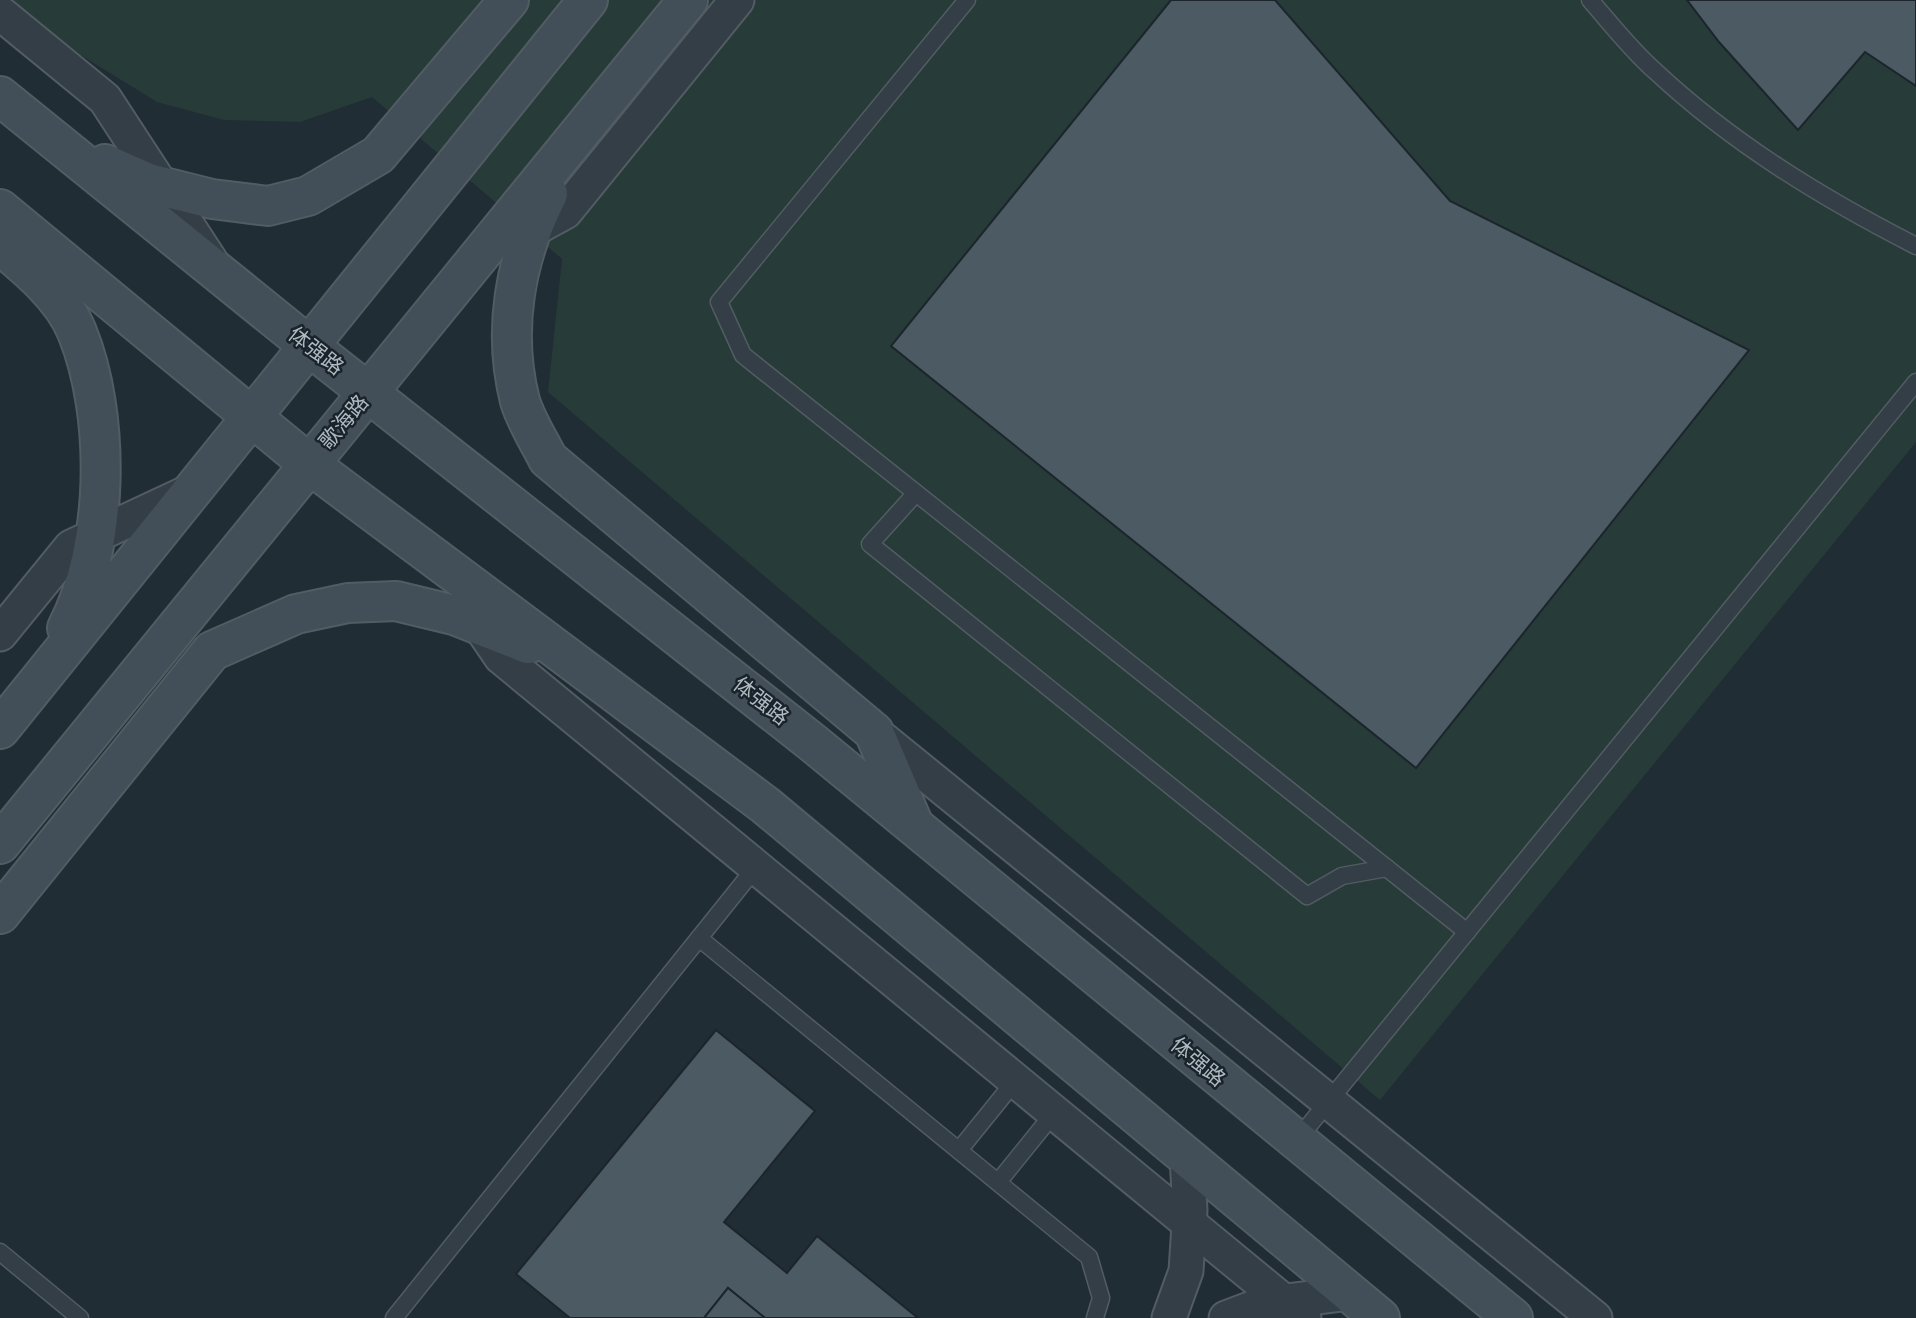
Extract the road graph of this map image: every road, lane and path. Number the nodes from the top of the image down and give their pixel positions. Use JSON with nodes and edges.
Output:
{"nodes":[{"id":1,"x":509,"y":0,"type":"edge"},
{"id":2,"x":588,"y":0,"type":"edge"},
{"id":3,"x":688,"y":0,"type":"edge"},
{"id":4,"x":737,"y":0,"type":"edge"},
{"id":5,"x":967,"y":0,"type":"edge"},
{"id":6,"x":1590,"y":0,"type":"edge"},
{"id":7,"x":0,"y":13,"type":"edge"},
{"id":8,"x":0,"y":96,"type":"edge"},
{"id":9,"x":579,"y":134,"type":"junction"},
{"id":10,"x":61,"y":145,"type":"junction"},
{"id":11,"x":163,"y":187,"type":"junction"},
{"id":12,"x":0,"y":209,"type":"edge"},
{"id":13,"x":529,"y":232,"type":"junction"},
{"id":14,"x":0,"y":245,"type":"edge"},
{"id":15,"x":1916,"y":246,"type":"edge"},
{"id":16,"x":474,"y":262,"type":"junction"},
{"id":17,"x":219,"y":274,"type":"junction"},
{"id":18,"x":309,"y":346,"type":"junction"},
{"id":19,"x":1916,"y":383,"type":"edge"},
{"id":20,"x":369,"y":392,"type":"junction"},
{"id":21,"x":252,"y":417,"type":"junction"},
{"id":22,"x":309,"y":464,"type":"junction"},
{"id":23,"x":192,"y":490,"type":"junction"},
{"id":24,"x":916,"y":493,"type":"junction"},
{"id":25,"x":95,"y":536,"type":"junction"},
{"id":26,"x":432,"y":556,"type":"junction"},
{"id":27,"x":480,"y":625,"type":"junction"},
{"id":28,"x":0,"y":634,"type":"edge"},
{"id":29,"x":575,"y":663,"type":"junction"},
{"id":30,"x":37,"y":684,"type":"junction"},
{"id":31,"x":0,"y":729,"type":"edge"},
{"id":32,"x":874,"y":732,"type":"junction"},
{"id":33,"x":914,"y":826,"type":"junction"},
{"id":34,"x":0,"y":844,"type":"edge"},
{"id":35,"x":756,"y":867,"type":"junction"},
{"id":36,"x":1387,"y":868,"type":"junction"},
{"id":37,"x":0,"y":914,"type":"edge"},
{"id":38,"x":1467,"y":932,"type":"junction"},
{"id":39,"x":699,"y":938,"type":"junction"},
{"id":40,"x":1015,"y":1081,"type":"junction"},
{"id":41,"x":1329,"y":1101,"type":"junction"},
{"id":42,"x":1054,"y":1113,"type":"junction"},
{"id":43,"x":1295,"y":1142,"type":"junction"},
{"id":44,"x":960,"y":1149,"type":"junction"},
{"id":45,"x":1187,"y":1157,"type":"junction"},
{"id":46,"x":999,"y":1181,"type":"junction"},
{"id":47,"x":1190,"y":1224,"type":"junction"},
{"id":48,"x":0,"y":1252,"type":"edge"},
{"id":49,"x":1350,"y":1293,"type":"junction"},
{"id":50,"x":1294,"y":1309,"type":"edge"},
{"id":51,"x":80,"y":1318,"type":"edge"},
{"id":52,"x":394,"y":1318,"type":"edge"},
{"id":53,"x":1095,"y":1318,"type":"edge"},
{"id":54,"x":1169,"y":1318,"type":"edge"},
{"id":55,"x":1226,"y":1318,"type":"edge"},
{"id":56,"x":1380,"y":1318,"type":"edge"},
{"id":57,"x":1513,"y":1318,"type":"edge"},
{"id":58,"x":1595,"y":1318,"type":"edge"}],
"edges":[{"from":1,"to":11,"type":"main road"},
{"from":2,"to":18,"type":"main road"},
{"from":3,"to":9,"type":"main road","name":"歌海路"},
{"from":4,"to":13,"type":"street"},
{"from":5,"to":24,"type":"lane"},
{"from":6,"to":15,"type":"lane"},
{"from":7,"to":11,"type":"street"},
{"from":8,"to":10,"type":"main road","name":"体强路"},
{"from":9,"to":13,"type":"main road"},
{"from":9,"to":16,"type":"main road","name":"歌海路"},
{"from":10,"to":11,"type":"main road"},
{"from":10,"to":17,"type":"main road","name":"体强路"},
{"from":11,"to":17,"type":"street"},
{"from":12,"to":21,"type":"main road"},
{"from":13,"to":16,"type":"street"},
{"from":13,"to":32,"type":"main road"},
{"from":14,"to":25,"type":"main road"},
{"from":16,"to":20,"type":"main road","name":"歌海路"},
{"from":17,"to":18,"type":"main road","name":"体强路"},
{"from":18,"to":20,"type":"main road","name":"体强路"},
{"from":18,"to":21,"type":"main road"},
{"from":19,"to":38,"type":"lane"},
{"from":20,"to":22,"type":"main road","name":"歌海路"},
{"from":20,"to":33,"type":"main road","name":"体强路"},
{"from":21,"to":22,"type":"main road"},
{"from":21,"to":23,"type":"main road"},
{"from":22,"to":26,"type":"main road"},
{"from":22,"to":34,"type":"main road","name":"歌海路"},
{"from":23,"to":25,"type":"street"},
{"from":23,"to":30,"type":"main road"},
{"from":24,"to":36,"type":"lane"},
{"from":24,"to":36,"type":"lane"},
{"from":25,"to":28,"type":"street"},
{"from":25,"to":30,"type":"main road"},
{"from":26,"to":27,"type":"street"},
{"from":26,"to":29,"type":"main road"},
{"from":27,"to":29,"type":"main road"},
{"from":27,"to":35,"type":"street"},
{"from":27,"to":37,"type":"main road"},
{"from":29,"to":45,"type":"main road"},
{"from":30,"to":31,"type":"main road"},
{"from":32,"to":33,"type":"main road"},
{"from":32,"to":41,"type":"street"},
{"from":33,"to":43,"type":"main road","name":"体强路"},
{"from":35,"to":39,"type":"lane"},
{"from":35,"to":40,"type":"street"},
{"from":36,"to":38,"type":"lane"},
{"from":38,"to":41,"type":"lane"},
{"from":39,"to":44,"type":"lane"},
{"from":39,"to":52,"type":"lane"},
{"from":40,"to":42,"type":"street"},
{"from":40,"to":44,"type":"lane"},
{"from":41,"to":43,"type":"lane"},
{"from":41,"to":58,"type":"street"},
{"from":42,"to":46,"type":"lane"},
{"from":42,"to":47,"type":"street"},
{"from":43,"to":57,"type":"main road","name":"体强路"},
{"from":44,"to":46,"type":"lane"},
{"from":45,"to":47,"type":"street"},
{"from":45,"to":49,"type":"main road"},
{"from":46,"to":53,"type":"lane"},
{"from":47,"to":50,"type":"street"},
{"from":47,"to":54,"type":"street"},
{"from":48,"to":51,"type":"lane"},
{"from":49,"to":50,"type":"street"},
{"from":49,"to":56,"type":"main road"},
{"from":50,"to":55,"type":"street"}]}
